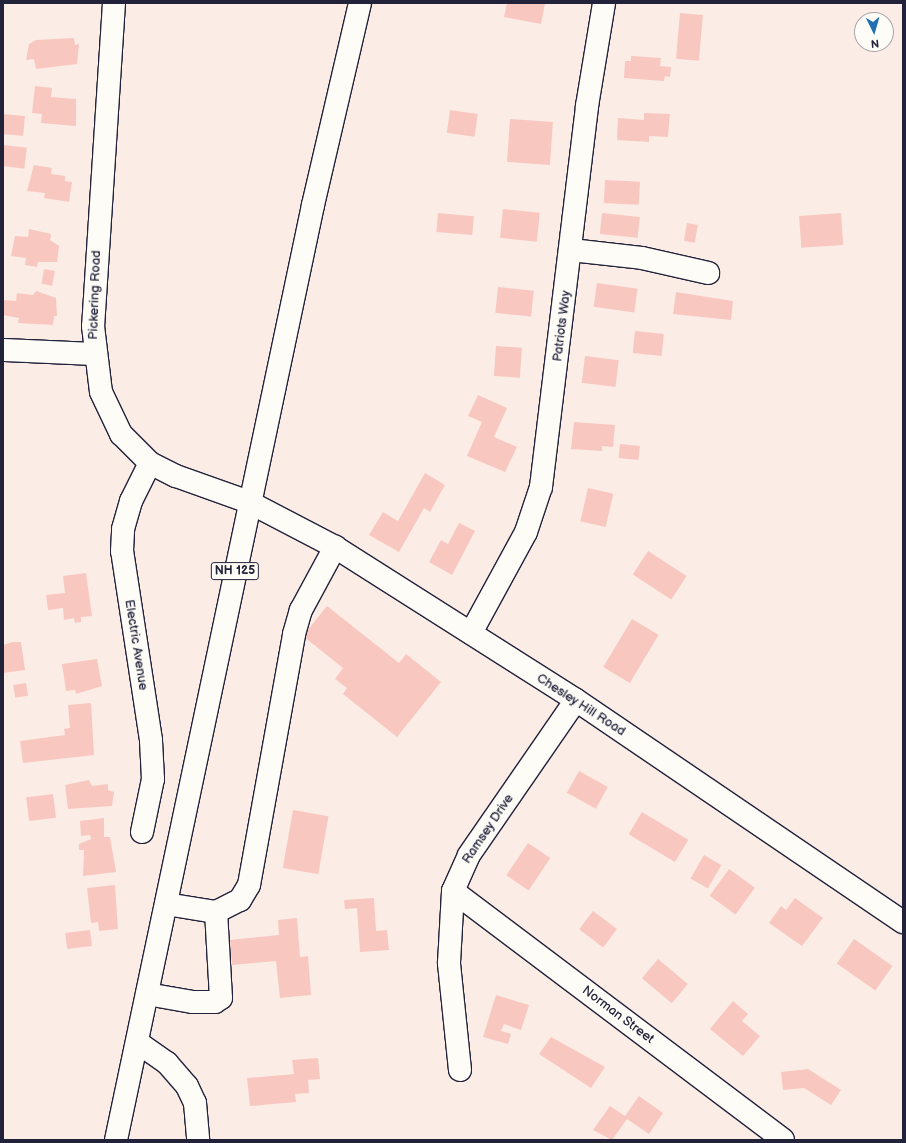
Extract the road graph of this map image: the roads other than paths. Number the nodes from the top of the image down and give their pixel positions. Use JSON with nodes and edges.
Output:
{"nodes":[{"id":1,"x":114,"y":3,"type":"edge"},
{"id":2,"x":360,"y":3,"type":"edge"},
{"id":3,"x":604,"y":3,"type":"edge"},
{"id":4,"x":571,"y":250,"type":"junction"},
{"id":5,"x":708,"y":273,"type":"dead end"},
{"id":6,"x":3,"y":350,"type":"edge"},
{"id":7,"x":94,"y":354,"type":"junction"},
{"id":8,"x":150,"y":463,"type":"junction"},
{"id":9,"x":249,"y":502,"type":"junction"},
{"id":10,"x":335,"y":547,"type":"junction"},
{"id":11,"x":470,"y":634,"type":"junction"},
{"id":12,"x":576,"y":700,"type":"junction"},
{"id":13,"x":142,"y":832,"type":"dead end"},
{"id":14,"x":453,"y":891,"type":"junction"},
{"id":15,"x":166,"y":904,"type":"junction"},
{"id":16,"x":216,"y":912,"type":"junction"},
{"id":17,"x":903,"y":922,"type":"edge"},
{"id":18,"x":147,"y":994,"type":"junction"},
{"id":19,"x":137,"y":1042,"type":"junction"},
{"id":20,"x":460,"y":1070,"type":"dead end"},
{"id":21,"x":116,"y":1140,"type":"edge"},
{"id":22,"x":198,"y":1140,"type":"edge"},
{"id":23,"x":783,"y":1140,"type":"edge"}],
"edges":[{"from":1,"to":7,"type":"main road","name":"Pickering Road"},
{"from":2,"to":9,"type":"main road","number":"NH 125"},
{"from":3,"to":4,"type":"main road","name":"Patriots Way"},
{"from":4,"to":5,"type":"main road"},
{"from":4,"to":11,"type":"main road","name":"Patriots Way"},
{"from":6,"to":7,"type":"main road"},
{"from":7,"to":8,"type":"main road","name":"Pickering Road"},
{"from":8,"to":9,"type":"main road","name":"Pickering Road"},
{"from":8,"to":13,"type":"main road","name":"Electric Avenue"},
{"from":9,"to":10,"type":"main road","name":"Chesley Hill Road"},
{"from":9,"to":15,"type":"main road","number":"NH 125"},
{"from":10,"to":11,"type":"main road","name":"Chesley Hill Road"},
{"from":10,"to":16,"type":"main road"},
{"from":11,"to":12,"type":"main road","name":"Chesley Hill Road"},
{"from":12,"to":14,"type":"main road","name":"Ramsey Drive"},
{"from":12,"to":17,"type":"main road","name":"Chesley Hill Road"},
{"from":14,"to":20,"type":"main road","name":"Ramsey Drive"},
{"from":14,"to":23,"type":"main road","name":"Norman Street"},
{"from":15,"to":16,"type":"main road"},
{"from":15,"to":18,"type":"main road","number":"NH 125"},
{"from":16,"to":18,"type":"main road"},
{"from":18,"to":19,"type":"main road","number":"NH 125"},
{"from":19,"to":21,"type":"main road","number":"NH 125"},
{"from":19,"to":22,"type":"main road"}]}
